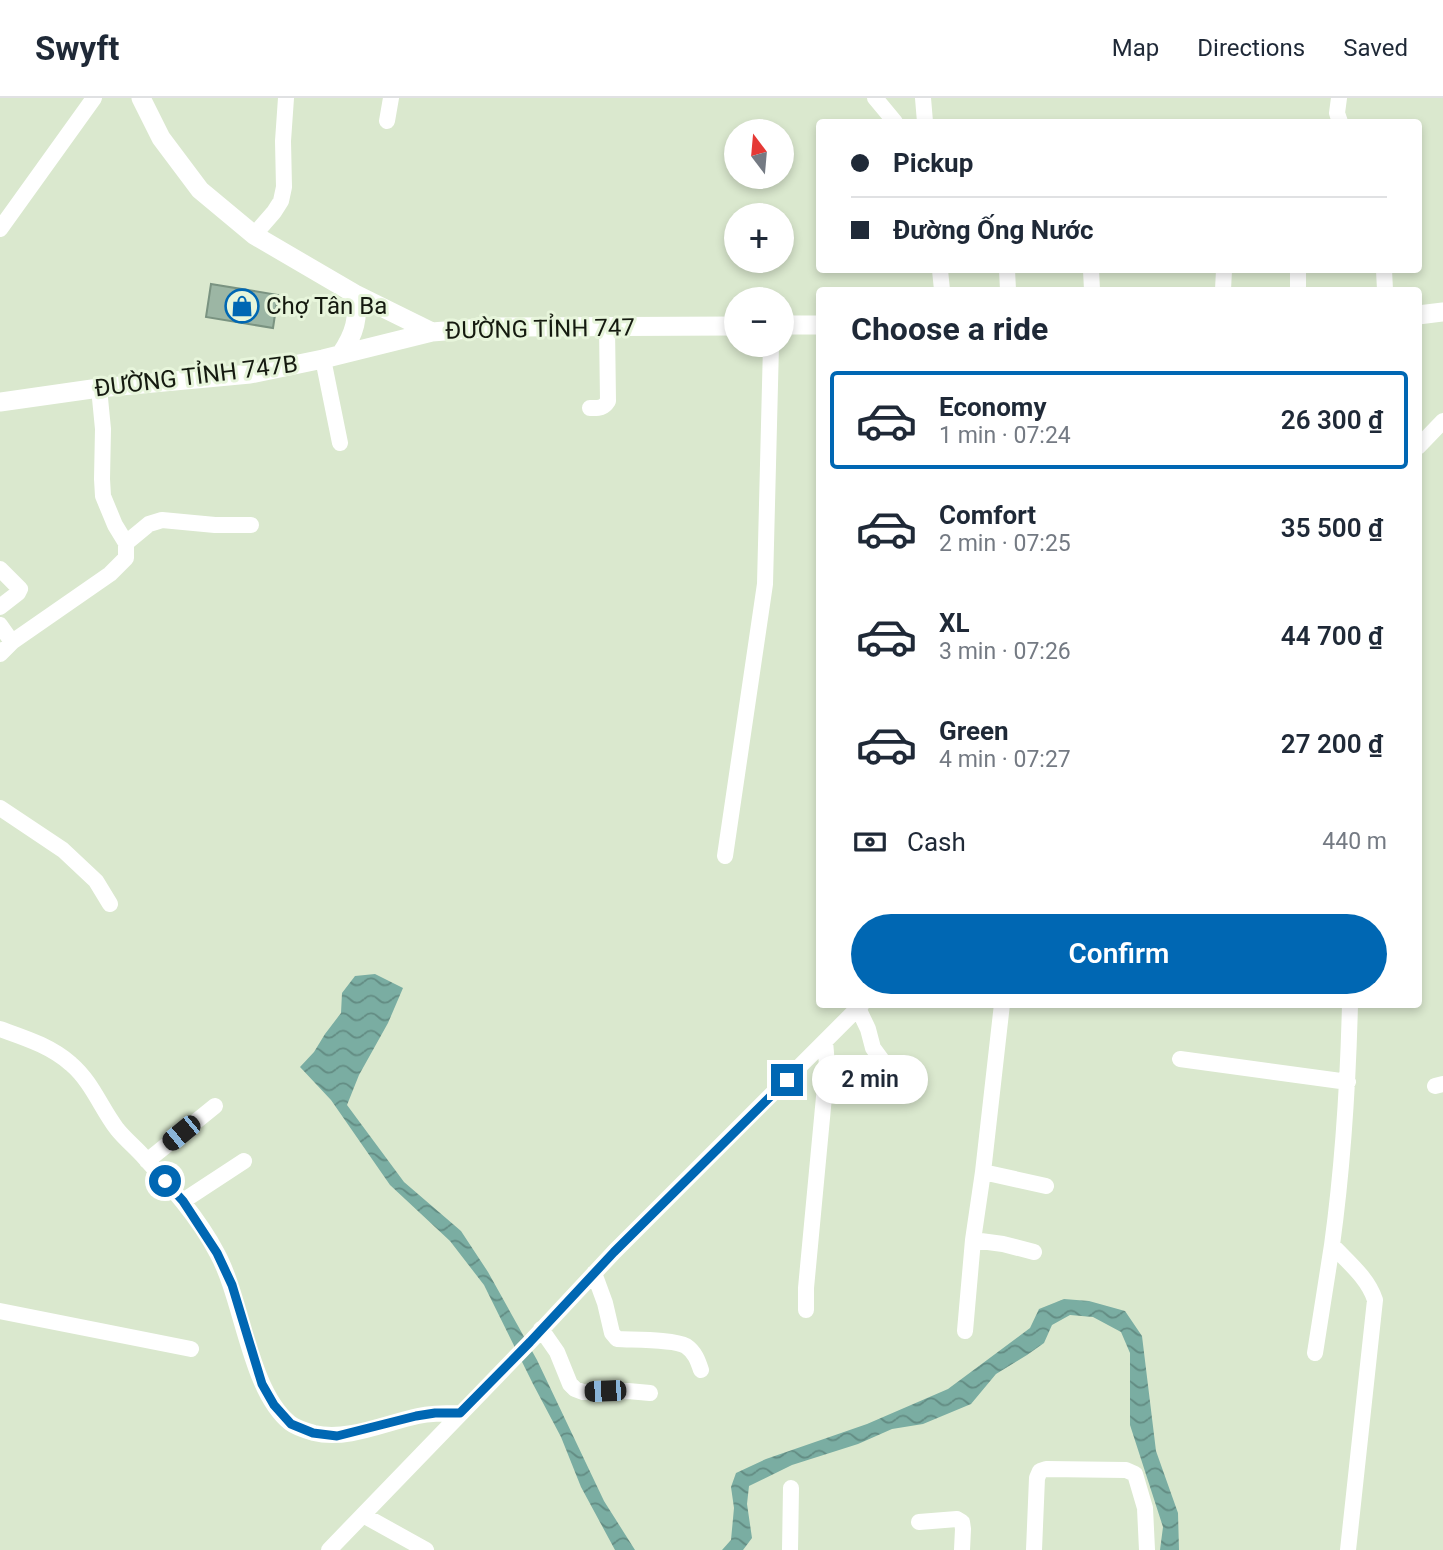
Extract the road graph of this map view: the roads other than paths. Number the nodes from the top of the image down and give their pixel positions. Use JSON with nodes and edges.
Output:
{"nodes":[{"id":1,"x":94,"y":98,"type":"edge"},
{"id":2,"x":141,"y":98,"type":"edge"},
{"id":3,"x":286,"y":98,"type":"edge"},
{"id":4,"x":391,"y":98,"type":"edge"},
{"id":5,"x":875,"y":98,"type":"edge"},
{"id":6,"x":923,"y":98,"type":"edge"},
{"id":7,"x":1339,"y":98,"type":"edge"},
{"id":8,"x":892,"y":119,"type":"edge"},
{"id":9,"x":925,"y":119,"type":"edge"},
{"id":10,"x":1339,"y":119,"type":"edge"},
{"id":11,"x":387,"y":121,"type":"dead end"},
{"id":12,"x":0,"y":229,"type":"edge"},
{"id":13,"x":254,"y":235,"type":"junction"},
{"id":14,"x":355,"y":293,"type":"junction"},
{"id":15,"x":1443,"y":312,"type":"edge"},
{"id":16,"x":1422,"y":315,"type":"edge"},
{"id":17,"x":794,"y":325,"type":"edge"},
{"id":18,"x":816,"y":325,"type":"edge"},
{"id":19,"x":724,"y":326,"type":"edge"},
{"id":20,"x":607,"y":327,"type":"junction"},
{"id":21,"x":432,"y":332,"type":"junction"},
{"id":22,"x":332,"y":356,"type":"junction"},
{"id":23,"x":771,"y":357,"type":"edge"},
{"id":24,"x":99,"y":388,"type":"junction"},
{"id":25,"x":0,"y":402,"type":"edge"},
{"id":26,"x":590,"y":408,"type":"dead end"},
{"id":27,"x":1443,"y":421,"type":"edge"},
{"id":28,"x":340,"y":443,"type":"dead end"},
{"id":29,"x":1422,"y":443,"type":"edge"},
{"id":30,"x":251,"y":525,"type":"dead end"},
{"id":31,"x":126,"y":543,"type":"junction"},
{"id":32,"x":0,"y":569,"type":"edge"},
{"id":33,"x":0,"y":607,"type":"edge"},
{"id":34,"x":0,"y":625,"type":"edge"},
{"id":35,"x":12,"y":642,"type":"junction"},
{"id":36,"x":0,"y":654,"type":"edge"},
{"id":37,"x":0,"y":808,"type":"edge"},
{"id":38,"x":725,"y":856,"type":"dead end"},
{"id":39,"x":110,"y":904,"type":"dead end"},
{"id":40,"x":858,"y":1008,"type":"edge"},
{"id":41,"x":861,"y":1008,"type":"edge"},
{"id":42,"x":1002,"y":1008,"type":"edge"},
{"id":43,"x":1350,"y":1008,"type":"edge"},
{"id":44,"x":0,"y":1030,"type":"edge"},
{"id":45,"x":825,"y":1041,"type":"junction"},
{"id":46,"x":1180,"y":1059,"type":"dead end"},
{"id":47,"x":884,"y":1063,"type":"dead end"},
{"id":48,"x":1348,"y":1083,"type":"junction"},
{"id":49,"x":215,"y":1106,"type":"dead end"},
{"id":50,"x":147,"y":1161,"type":"junction"},
{"id":51,"x":244,"y":1161,"type":"dead end"},
{"id":52,"x":983,"y":1172,"type":"junction"},
{"id":53,"x":1046,"y":1186,"type":"dead end"},
{"id":54,"x":183,"y":1201,"type":"junction"},
{"id":55,"x":973,"y":1240,"type":"junction"},
{"id":56,"x":1332,"y":1245,"type":"junction"},
{"id":57,"x":1034,"y":1252,"type":"dead end"},
{"id":58,"x":594,"y":1273,"type":"junction"},
{"id":59,"x":806,"y":1310,"type":"dead end"},
{"id":60,"x":0,"y":1311,"type":"edge"},
{"id":61,"x":541,"y":1329,"type":"junction"},
{"id":62,"x":965,"y":1331,"type":"dead end"},
{"id":63,"x":191,"y":1349,"type":"dead end"},
{"id":64,"x":1315,"y":1353,"type":"dead end"},
{"id":65,"x":701,"y":1370,"type":"dead end"},
{"id":66,"x":650,"y":1393,"type":"dead end"},
{"id":67,"x":460,"y":1413,"type":"junction"},
{"id":68,"x":792,"y":1488,"type":"dead end"},
{"id":69,"x":363,"y":1515,"type":"junction"},
{"id":70,"x":919,"y":1522,"type":"dead end"},
{"id":71,"x":329,"y":1550,"type":"edge"},
{"id":72,"x":426,"y":1550,"type":"edge"},
{"id":73,"x":790,"y":1550,"type":"edge"},
{"id":74,"x":962,"y":1550,"type":"edge"},
{"id":75,"x":1034,"y":1550,"type":"edge"},
{"id":76,"x":1147,"y":1550,"type":"edge"},
{"id":77,"x":1348,"y":1550,"type":"edge"}],
"edges":[{"from":1,"to":12,"type":"street"},
{"from":2,"to":13,"type":"main road","name":"ĐƯỜNG TỈNH 747"},
{"from":3,"to":13,"type":"street"},
{"from":4,"to":11,"type":"street"},
{"from":5,"to":8,"type":"street"},
{"from":6,"to":9,"type":"street"},
{"from":7,"to":10,"type":"street"},
{"from":13,"to":14,"type":"main road","name":"ĐƯỜNG TỈNH 747"},
{"from":14,"to":21,"type":"main road","name":"ĐƯỜNG TỈNH 747"},
{"from":14,"to":22,"type":"main road"},
{"from":15,"to":16,"type":"main road"},
{"from":17,"to":18,"type":"main road"},
{"from":19,"to":20,"type":"main road","name":"ĐƯỜNG TỈNH 747"},
{"from":20,"to":21,"type":"main road","name":"ĐƯỜNG TỈNH 747"},
{"from":20,"to":26,"type":"street"},
{"from":21,"to":22,"type":"main road","name":"ĐƯỜNG TỈNH 747B"},
{"from":22,"to":24,"type":"main road","name":"ĐƯỜNG TỈNH 747B"},
{"from":22,"to":28,"type":"street"},
{"from":23,"to":38,"type":"street"},
{"from":24,"to":25,"type":"main road","name":"ĐƯỜNG TỈNH 747B"},
{"from":24,"to":31,"type":"street"},
{"from":27,"to":29,"type":"street"},
{"from":30,"to":31,"type":"street"},
{"from":31,"to":35,"type":"street"},
{"from":32,"to":33,"type":"street"},
{"from":34,"to":35,"type":"street"},
{"from":35,"to":36,"type":"street"},
{"from":37,"to":39,"type":"street"},
{"from":40,"to":45,"type":"street"},
{"from":41,"to":47,"type":"street"},
{"from":42,"to":52,"type":"street"},
{"from":43,"to":48,"type":"street"},
{"from":44,"to":50,"type":"street"},
{"from":45,"to":58,"type":"street"},
{"from":45,"to":59,"type":"street"},
{"from":46,"to":48,"type":"street"},
{"from":48,"to":56,"type":"street"},
{"from":49,"to":50,"type":"street"},
{"from":50,"to":54,"type":"street"},
{"from":51,"to":54,"type":"street"},
{"from":52,"to":53,"type":"street"},
{"from":52,"to":55,"type":"street"},
{"from":54,"to":67,"type":"street"},
{"from":55,"to":57,"type":"street"},
{"from":55,"to":62,"type":"street"},
{"from":56,"to":64,"type":"street"},
{"from":56,"to":77,"type":"street"},
{"from":58,"to":61,"type":"street"},
{"from":58,"to":65,"type":"street"},
{"from":60,"to":63,"type":"street"},
{"from":61,"to":66,"type":"street"},
{"from":61,"to":67,"type":"street"},
{"from":67,"to":69,"type":"street"},
{"from":68,"to":73,"type":"street"},
{"from":69,"to":71,"type":"street"},
{"from":69,"to":72,"type":"street"},
{"from":70,"to":74,"type":"street"},
{"from":75,"to":76,"type":"street"}]}
